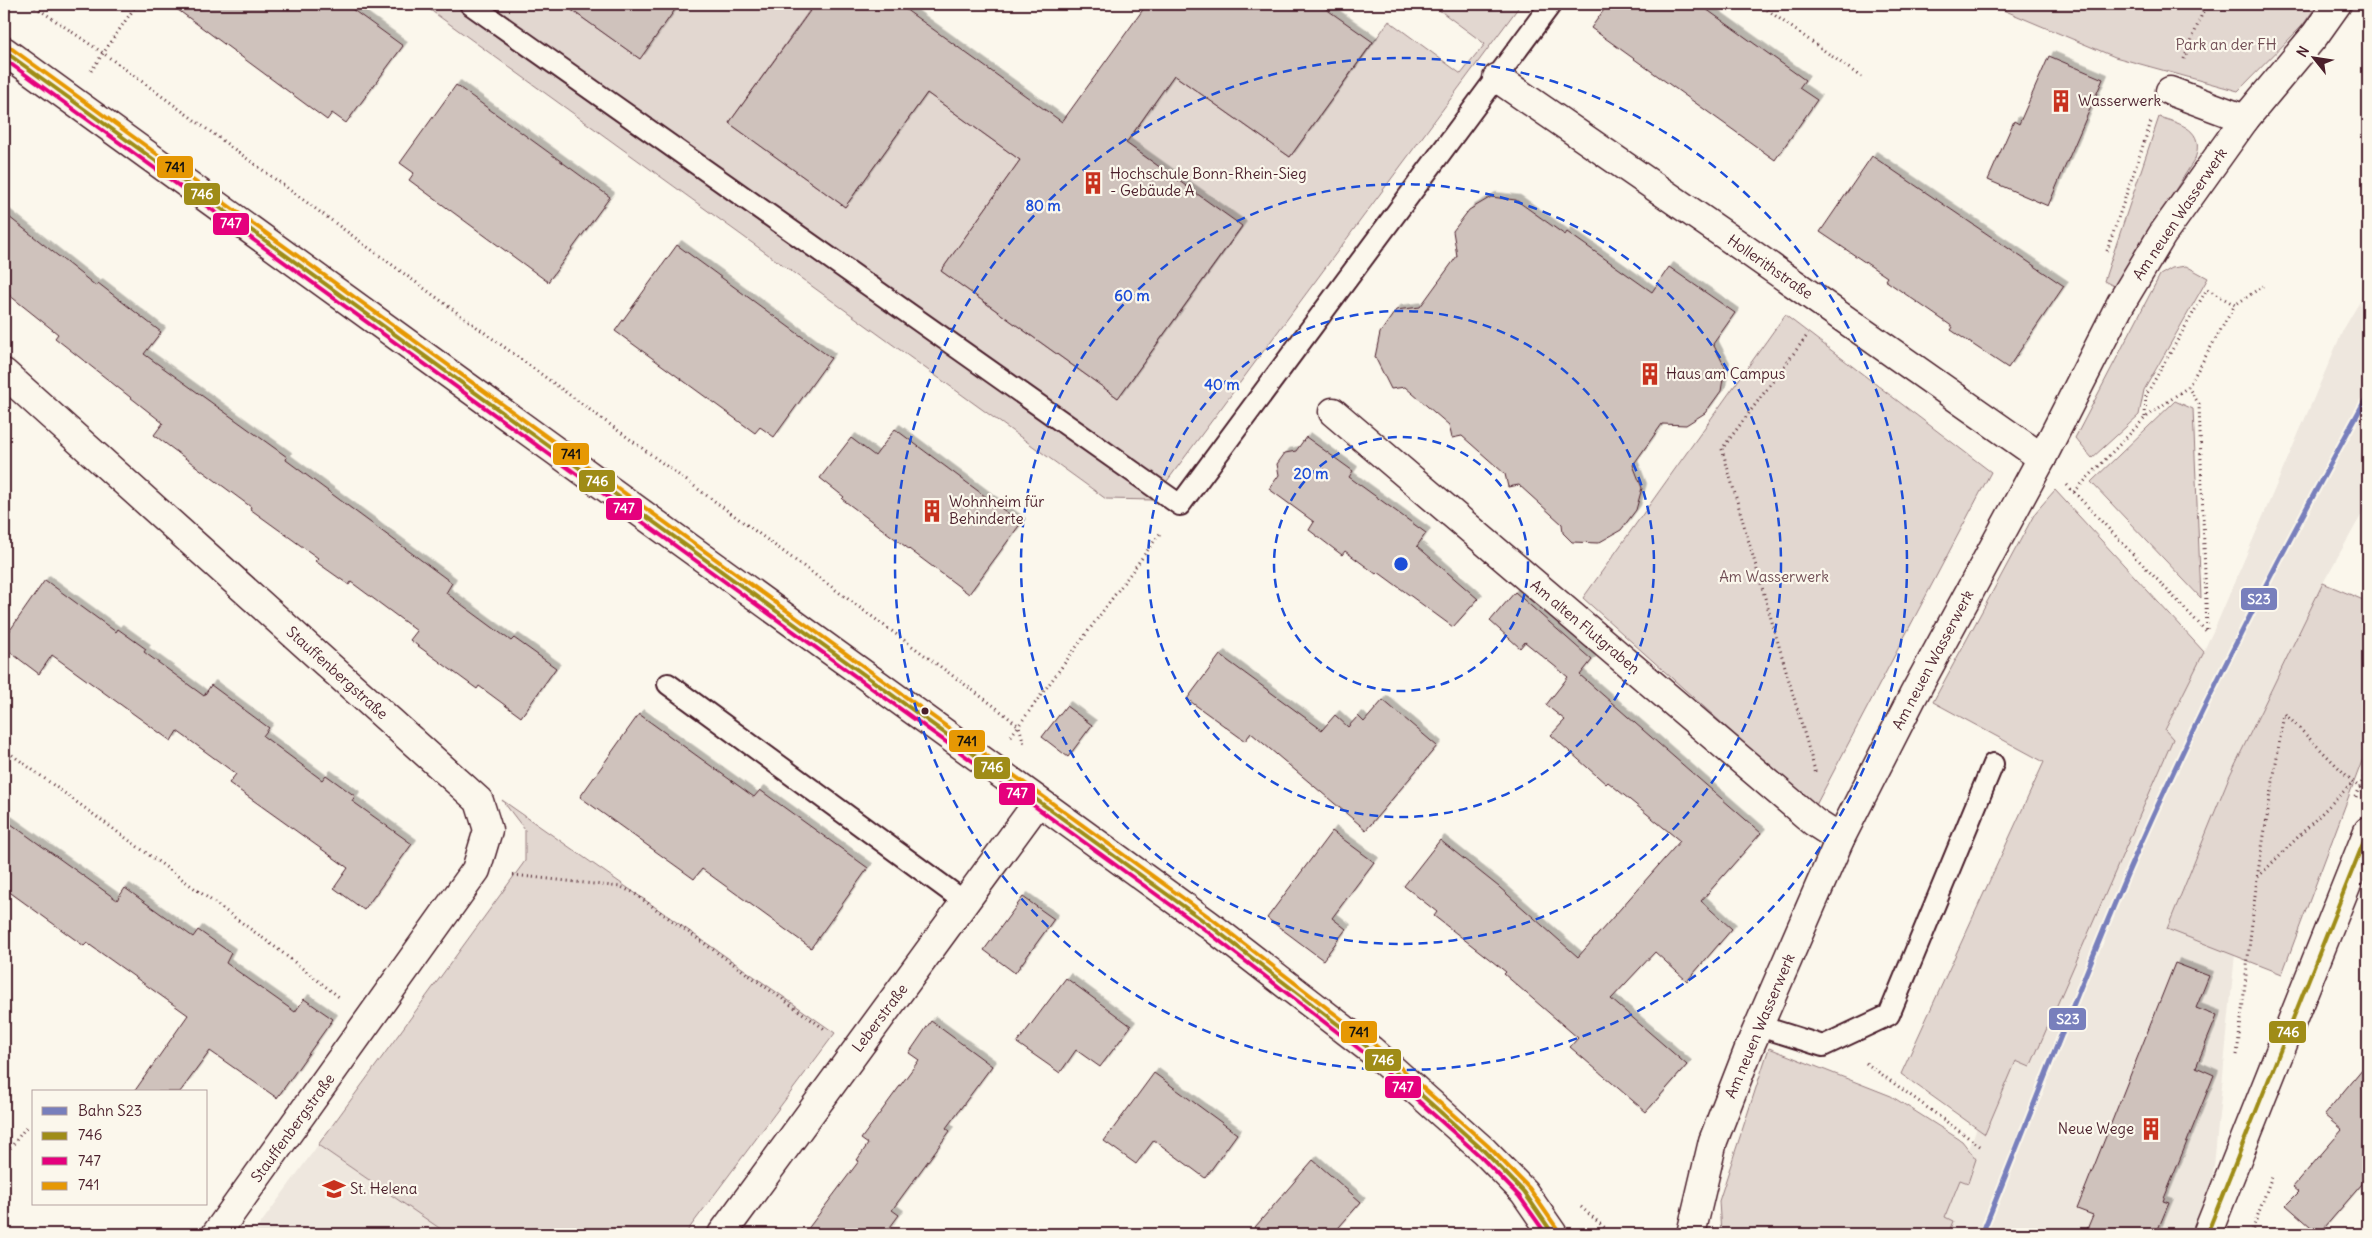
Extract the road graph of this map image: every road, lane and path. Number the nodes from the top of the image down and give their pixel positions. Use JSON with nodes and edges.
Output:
{"nodes":[{"id":1,"x":31,"y":4,"type":"edge"},
{"id":2,"x":137,"y":4,"type":"edge"},
{"id":3,"x":470,"y":4,"type":"edge"},
{"id":4,"x":1551,"y":4,"type":"edge"},
{"id":5,"x":1758,"y":4,"type":"edge"},
{"id":6,"x":2206,"y":4,"type":"edge"},
{"id":7,"x":2337,"y":4,"type":"edge"},
{"id":8,"x":4,"y":51,"type":"edge"},
{"id":9,"x":103,"y":53,"type":"junction"},
{"id":10,"x":1861,"y":77,"type":"dead end"},
{"id":11,"x":1497,"y":78,"type":"junction"},
{"id":12,"x":2170,"y":91,"type":"junction"},
{"id":13,"x":72,"y":101,"type":"junction"},
{"id":14,"x":2245,"y":119,"type":"junction"},
{"id":15,"x":2107,"y":252,"type":"dead end"},
{"id":16,"x":2263,"y":286,"type":"dead end"},
{"id":17,"x":2235,"y":305,"type":"junction"},
{"id":18,"x":1828,"y":307,"type":"junction"},
{"id":19,"x":4,"y":373,"type":"edge"},
{"id":20,"x":2188,"y":387,"type":"junction"},
{"id":21,"x":1334,"y":412,"type":"dead end"},
{"id":22,"x":2145,"y":418,"type":"junction"},
{"id":23,"x":2042,"y":458,"type":"junction"},
{"id":24,"x":2074,"y":492,"type":"junction"},
{"id":25,"x":1180,"y":504,"type":"junction"},
{"id":26,"x":668,"y":684,"type":"dead end"},
{"id":27,"x":1019,"y":726,"type":"junction"},
{"id":28,"x":4,"y":749,"type":"edge"},
{"id":29,"x":1994,"y":764,"type":"dead end"},
{"id":30,"x":988,"y":767,"type":"junction"},
{"id":31,"x":1818,"y":782,"type":"dead end"},
{"id":32,"x":2353,"y":782,"type":"junction"},
{"id":33,"x":2368,"y":794,"type":"edge"},
{"id":34,"x":1038,"y":802,"type":"junction"},
{"id":35,"x":2368,"y":831,"type":"edge"},
{"id":36,"x":1840,"y":839,"type":"junction"},
{"id":37,"x":476,"y":870,"type":"junction"},
{"id":38,"x":2257,"y":878,"type":"junction"},
{"id":39,"x":965,"y":902,"type":"junction"},
{"id":40,"x":369,"y":1021,"type":"junction"},
{"id":41,"x":1759,"y":1026,"type":"junction"},
{"id":42,"x":1854,"y":1032,"type":"junction"},
{"id":43,"x":855,"y":1051,"type":"junction"},
{"id":44,"x":2236,"y":1064,"type":"dead end"},
{"id":45,"x":27,"y":1126,"type":"dead end"},
{"id":46,"x":1980,"y":1146,"type":"dead end"},
{"id":47,"x":4,"y":1156,"type":"edge"},
{"id":48,"x":216,"y":1234,"type":"edge"},
{"id":49,"x":722,"y":1234,"type":"edge"},
{"id":50,"x":1553,"y":1234,"type":"edge"},
{"id":51,"x":1691,"y":1234,"type":"edge"},
{"id":52,"x":2207,"y":1234,"type":"edge"}],
"edges":[{"from":1,"to":9,"type":"path"},
{"from":2,"to":9,"type":"path"},
{"from":3,"to":25,"type":"lane"},
{"from":4,"to":11,"type":"lane"},
{"from":5,"to":10,"type":"path"},
{"from":6,"to":12,"type":"path"},
{"from":7,"to":14,"type":"street","name":"Am neuen Wasserwerk"},
{"from":8,"to":13,"type":"street"},
{"from":9,"to":13,"type":"path"},
{"from":9,"to":27,"type":"path"},
{"from":11,"to":18,"type":"street","name":"Hollerithstraße"},
{"from":11,"to":25,"type":"lane"},
{"from":12,"to":14,"type":"street"},
{"from":12,"to":15,"type":"path"},
{"from":13,"to":30,"type":"street"},
{"from":14,"to":23,"type":"street","name":"Am neuen Wasserwerk"},
{"from":16,"to":17,"type":"path"},
{"from":17,"to":20,"type":"path"},
{"from":17,"to":22,"type":"path"},
{"from":18,"to":23,"type":"street","name":"Hollerithstraße"},
{"from":18,"to":31,"type":"path"},
{"from":19,"to":37,"type":"street","name":"Stauffenbergstraße"},
{"from":20,"to":22,"type":"path"},
{"from":20,"to":24,"type":"path"},
{"from":21,"to":36,"type":"street","name":"Am alten Flutgraben"},
{"from":22,"to":24,"type":"path"},
{"from":23,"to":24,"type":"path"},
{"from":23,"to":36,"type":"street","name":"Am neuen Wasserwerk"},
{"from":25,"to":27,"type":"path"},
{"from":26,"to":39,"type":"lane"},
{"from":27,"to":30,"type":"path"},
{"from":28,"to":40,"type":"path"},
{"from":29,"to":42,"type":"lane"},
{"from":30,"to":34,"type":"street"},
{"from":32,"to":33,"type":"path"},
{"from":32,"to":38,"type":"path"},
{"from":32,"to":38,"type":"path"},
{"from":34,"to":39,"type":"street","name":"Leberstraße"},
{"from":34,"to":50,"type":"street"},
{"from":35,"to":52,"type":"street"},
{"from":36,"to":41,"type":"street","name":"Am neuen Wasserwerk"},
{"from":37,"to":40,"type":"street","name":"Stauffenbergstraße"},
{"from":37,"to":43,"type":"path"},
{"from":38,"to":44,"type":"path"},
{"from":39,"to":43,"type":"street","name":"Leberstraße"},
{"from":40,"to":48,"type":"street","name":"Stauffenbergstraße"},
{"from":41,"to":42,"type":"lane"},
{"from":41,"to":51,"type":"street","name":"Am neuen Wasserwerk"},
{"from":42,"to":46,"type":"path"},
{"from":43,"to":49,"type":"street","name":"Leberstraße"},
{"from":45,"to":47,"type":"path"}]}
